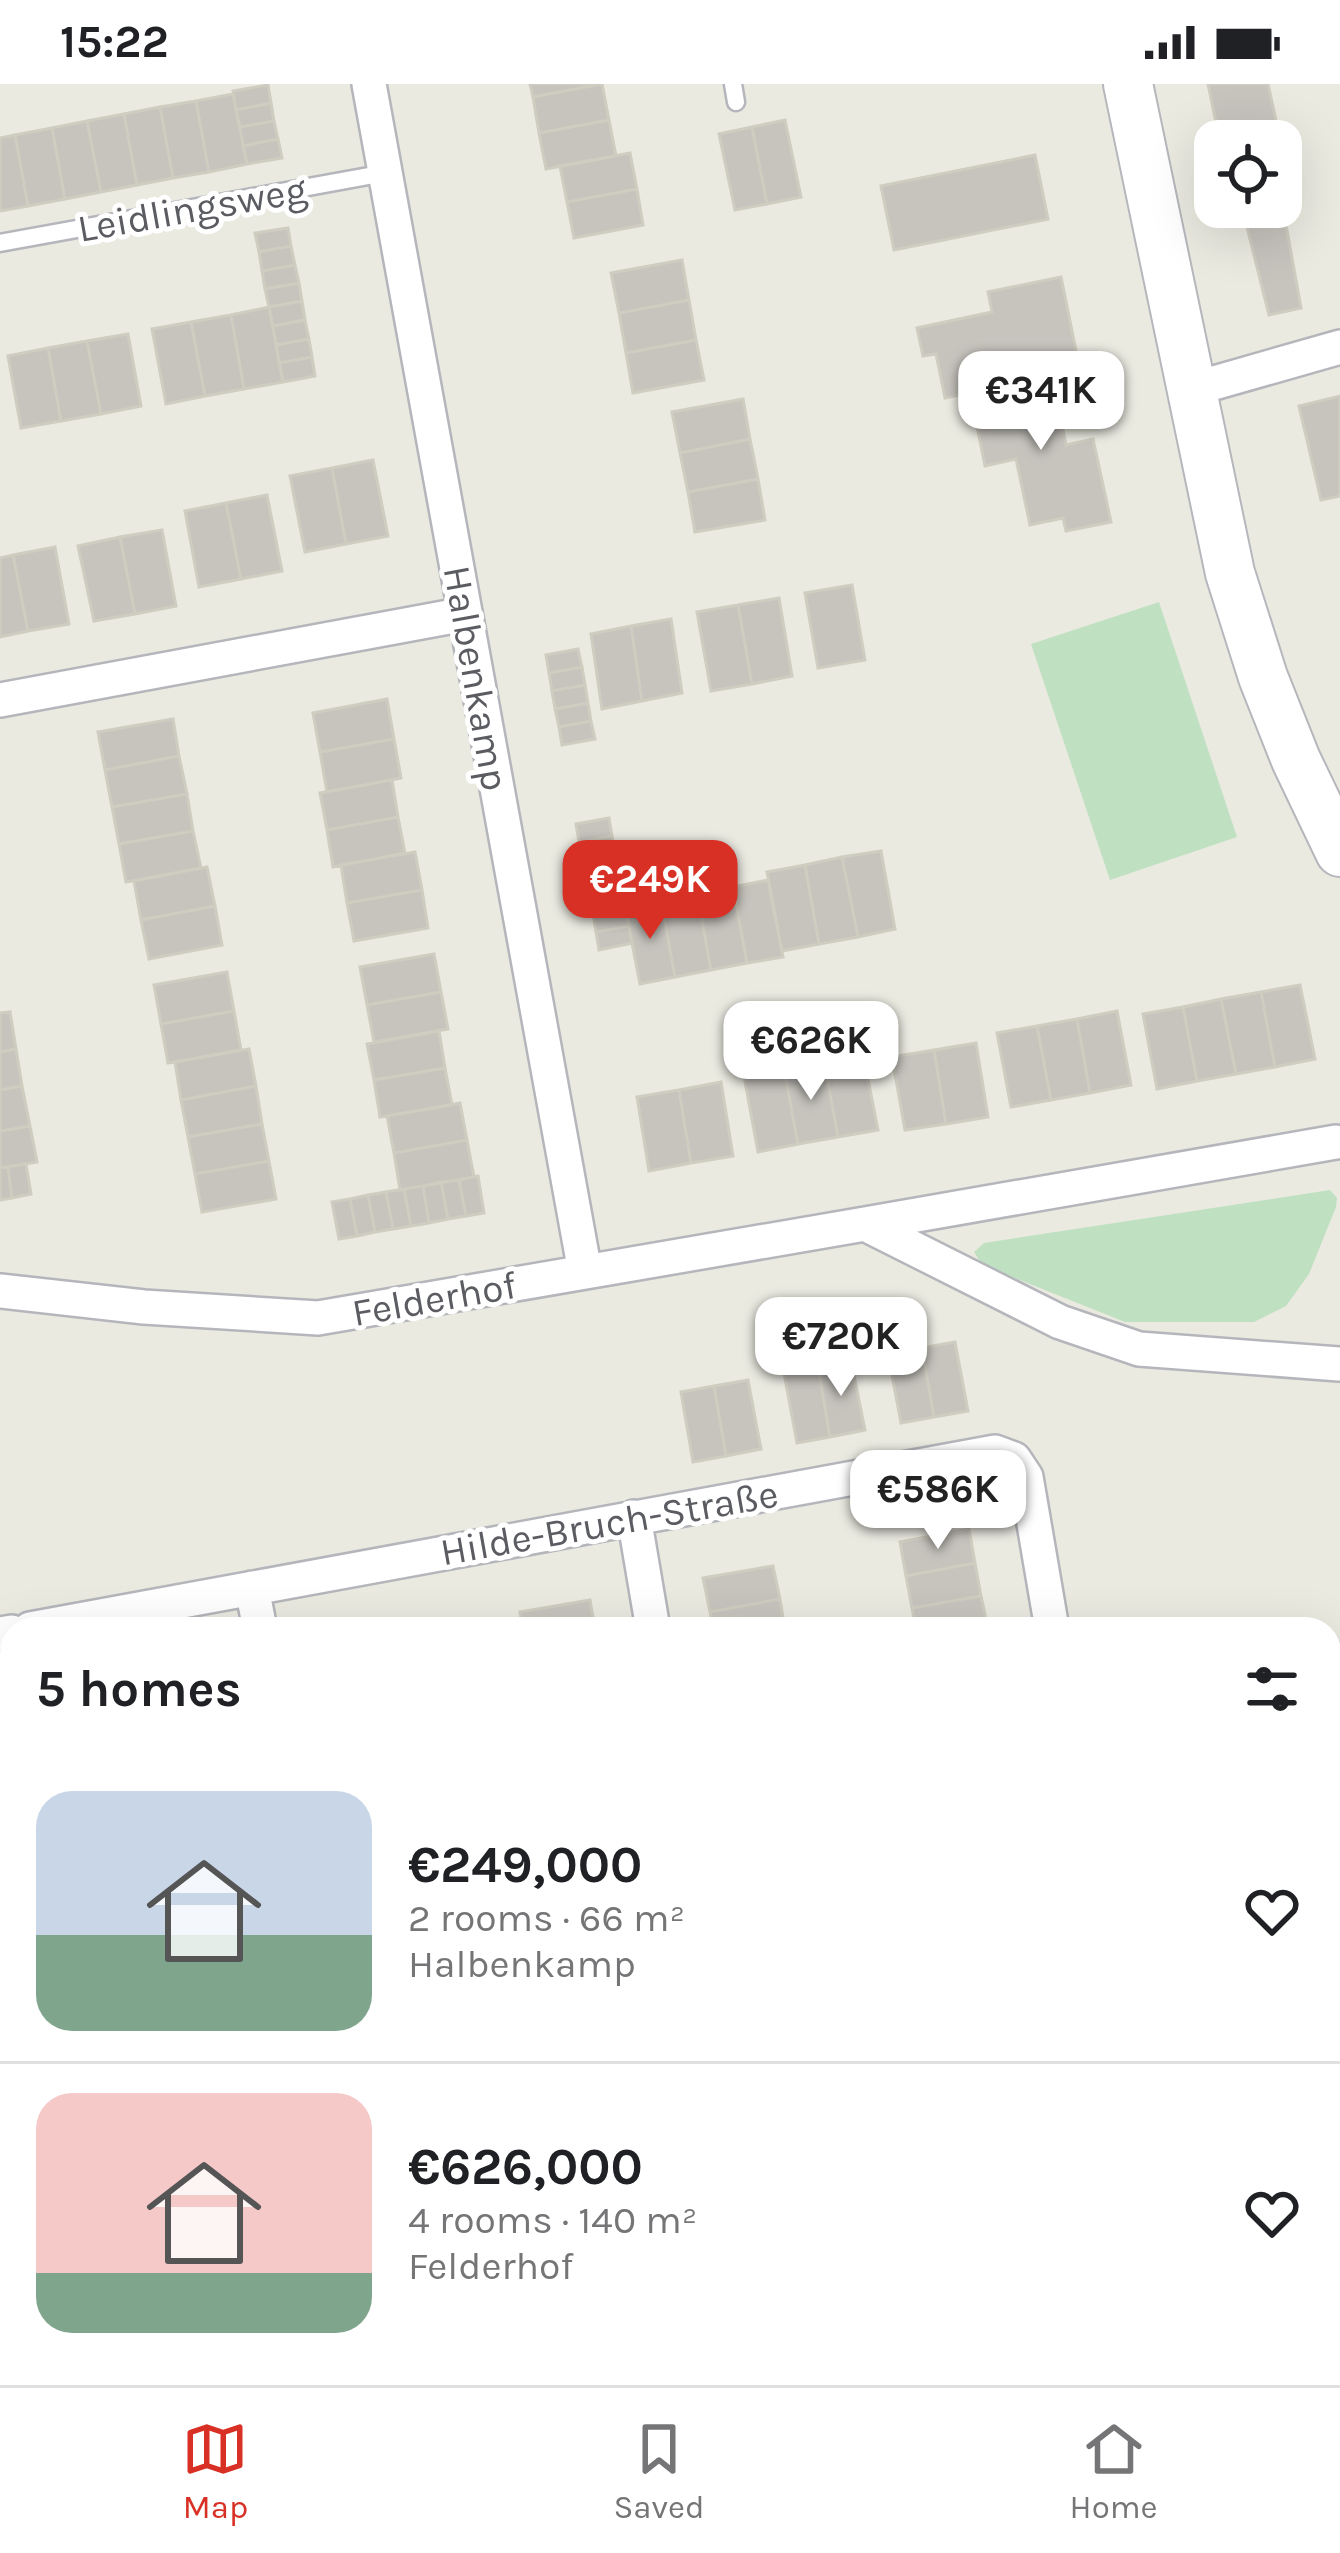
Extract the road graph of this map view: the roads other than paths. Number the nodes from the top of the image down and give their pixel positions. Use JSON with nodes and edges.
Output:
{"nodes":[{"id":1,"x":369,"y":84,"type":"edge"},
{"id":2,"x":1128,"y":84,"type":"edge"},
{"id":3,"x":385,"y":172,"type":"junction"},
{"id":4,"x":0,"y":244,"type":"edge"},
{"id":5,"x":1340,"y":347,"type":"edge"},
{"id":6,"x":1193,"y":389,"type":"junction"},
{"id":7,"x":465,"y":614,"type":"junction"},
{"id":8,"x":0,"y":700,"type":"edge"},
{"id":9,"x":1340,"y":852,"type":"edge"},
{"id":10,"x":1336,"y":1142,"type":"dead end"},
{"id":11,"x":865,"y":1223,"type":"junction"},
{"id":12,"x":585,"y":1272,"type":"junction"},
{"id":13,"x":0,"y":1291,"type":"edge"},
{"id":14,"x":1340,"y":1366,"type":"edge"},
{"id":15,"x":634,"y":1517,"type":"junction"},
{"id":16,"x":253,"y":1588,"type":"junction"},
{"id":17,"x":95,"y":1617,"type":"edge"},
{"id":18,"x":258,"y":1617,"type":"edge"},
{"id":19,"x":651,"y":1617,"type":"edge"},
{"id":20,"x":1050,"y":1617,"type":"edge"}],
"edges":[{"from":1,"to":3,"type":"street","name":"Halbenkamp"},
{"from":2,"to":6,"type":"main road"},
{"from":3,"to":4,"type":"lane","name":"Leidlingsweg"},
{"from":3,"to":7,"type":"street","name":"Halbenkamp"},
{"from":5,"to":6,"type":"street"},
{"from":6,"to":9,"type":"main road"},
{"from":7,"to":8,"type":"street"},
{"from":7,"to":12,"type":"street","name":"Halbenkamp"},
{"from":10,"to":11,"type":"street","name":"Felderhof"},
{"from":11,"to":12,"type":"street","name":"Felderhof"},
{"from":11,"to":14,"type":"street"},
{"from":12,"to":13,"type":"street","name":"Felderhof"},
{"from":15,"to":16,"type":"street","name":"Hilde-Bruch-Straße"},
{"from":15,"to":19,"type":"street"},
{"from":15,"to":20,"type":"street","name":"Hilde-Bruch-Straße"},
{"from":16,"to":17,"type":"street","name":"Hilde-Bruch-Straße"},
{"from":16,"to":18,"type":"street"}]}
